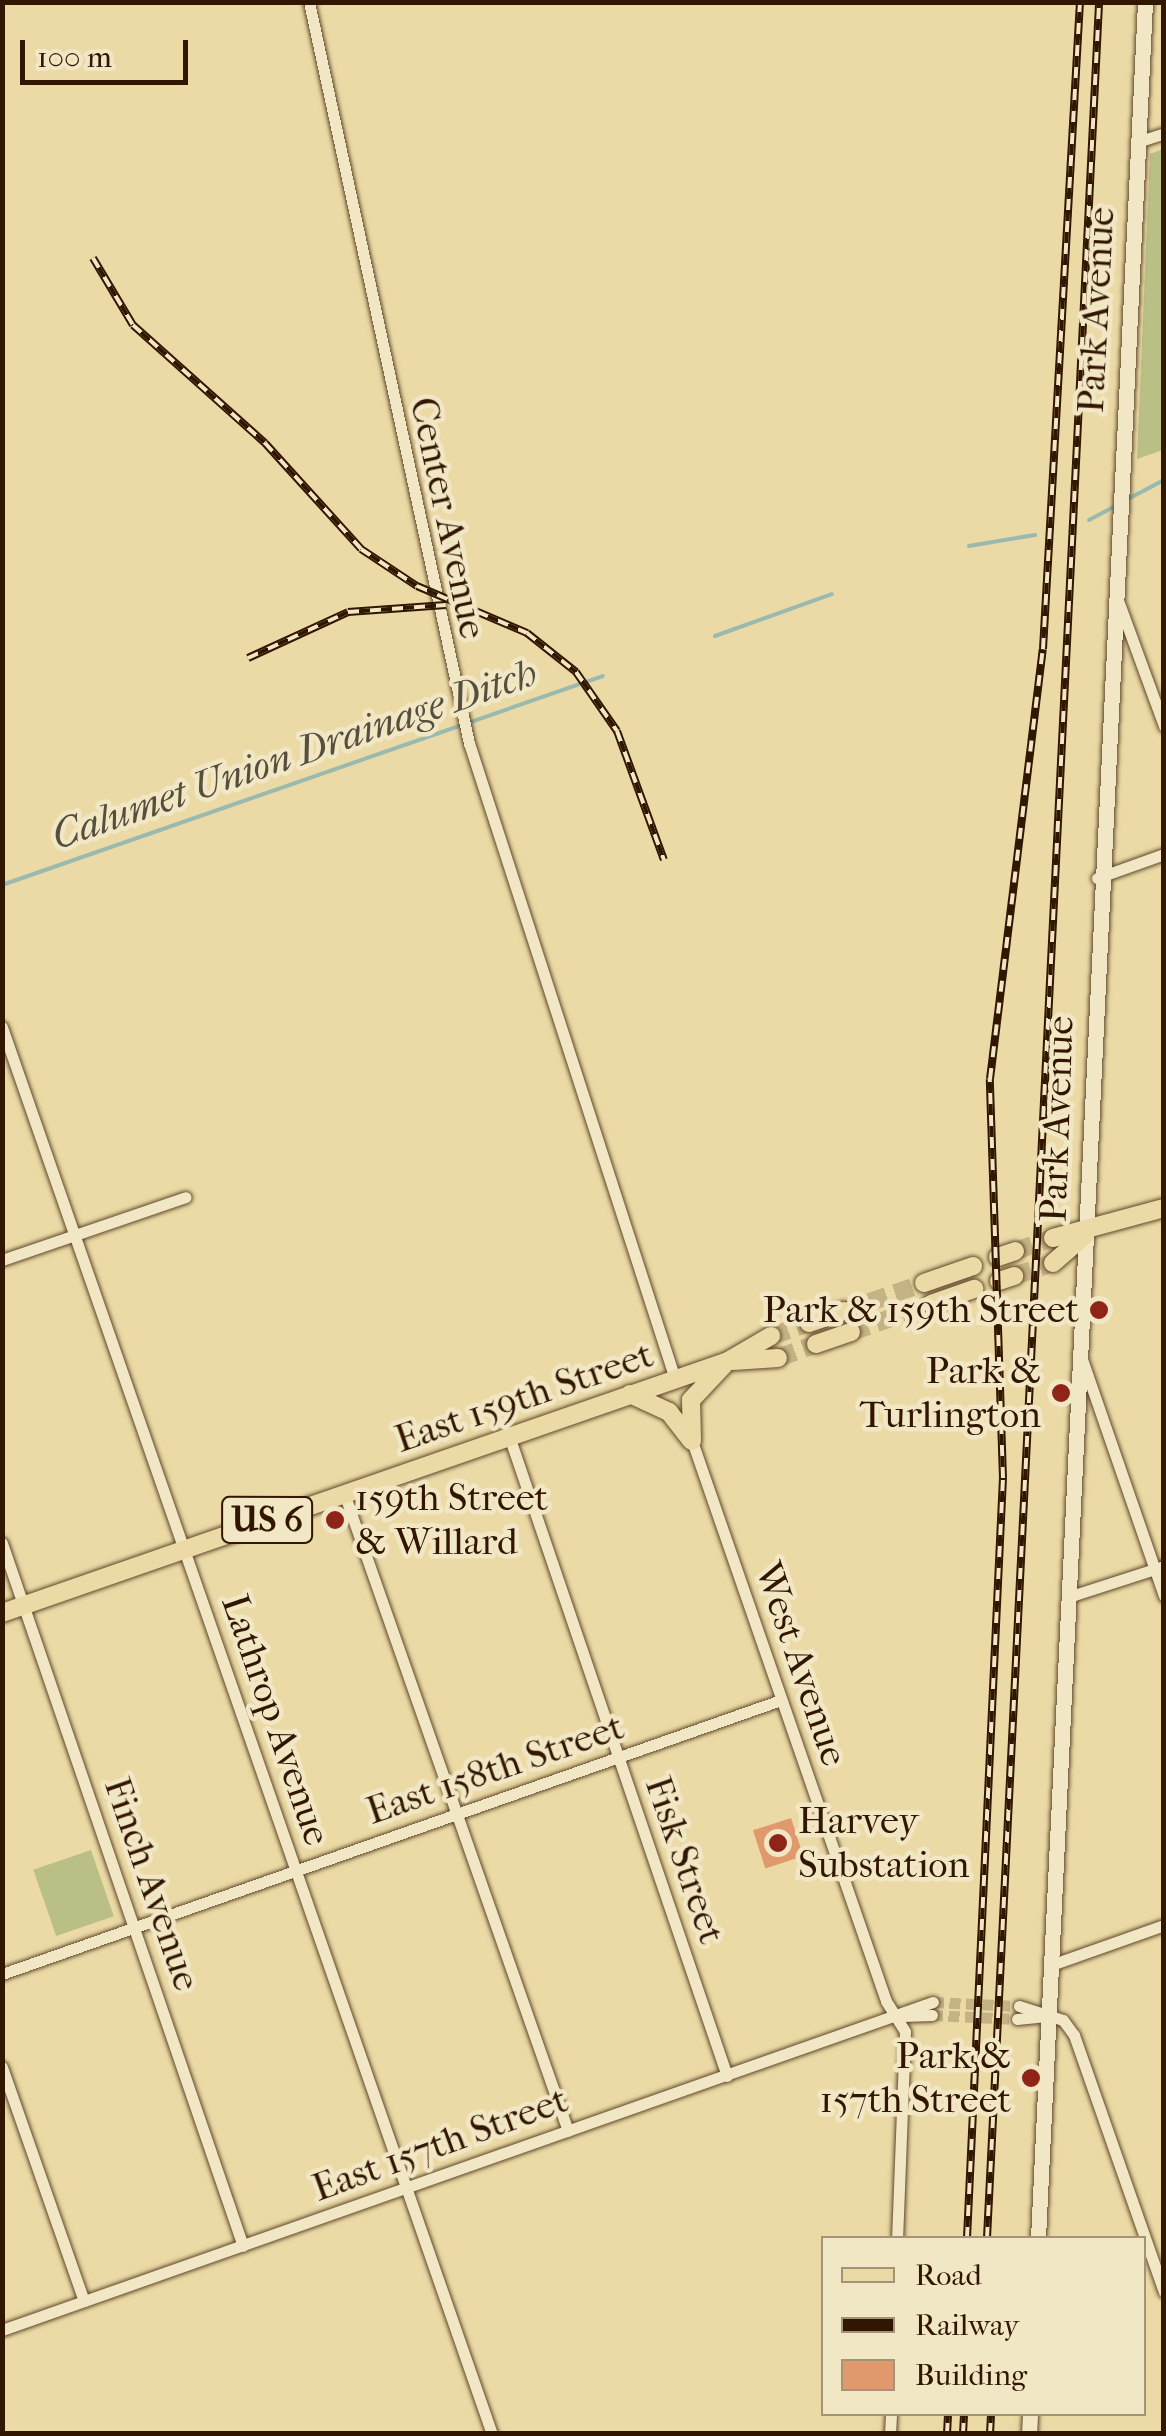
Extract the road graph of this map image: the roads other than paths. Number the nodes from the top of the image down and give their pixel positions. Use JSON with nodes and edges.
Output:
{"nodes":[{"id":1,"x":309,"y":2,"type":"edge"},
{"id":2,"x":1145,"y":2,"type":"edge"},
{"id":3,"x":1164,"y":133,"type":"edge"},
{"id":4,"x":1137,"y":142,"type":"junction"},
{"id":5,"x":1115,"y":590,"type":"junction"},
{"id":6,"x":1164,"y":726,"type":"edge"},
{"id":7,"x":1164,"y":854,"type":"edge"},
{"id":8,"x":1098,"y":878,"type":"junction"},
{"id":9,"x":2,"y":1027,"type":"edge"},
{"id":10,"x":186,"y":1196,"type":"dead end"},
{"id":11,"x":1164,"y":1208,"type":"edge"},
{"id":12,"x":1085,"y":1235,"type":"junction"},
{"id":13,"x":74,"y":1236,"type":"junction"},
{"id":14,"x":1053,"y":1238,"type":"tunnel mouth"},
{"id":15,"x":2,"y":1260,"type":"edge"},
{"id":16,"x":1053,"y":1263,"type":"tunnel mouth"},
{"id":17,"x":973,"y":1266,"type":"dead end"},
{"id":18,"x":924,"y":1283,"type":"tunnel mouth"},
{"id":19,"x":974,"y":1289,"type":"dead end"},
{"id":20,"x":932,"y":1304,"type":"tunnel mouth"},
{"id":21,"x":844,"y":1311,"type":"tunnel mouth"},
{"id":22,"x":809,"y":1323,"type":"tunnel mouth"},
{"id":23,"x":851,"y":1332,"type":"tunnel mouth"},
{"id":24,"x":771,"y":1336,"type":"tunnel mouth"},
{"id":25,"x":816,"y":1344,"type":"tunnel mouth"},
{"id":26,"x":1080,"y":1355,"type":"junction"},
{"id":27,"x":778,"y":1358,"type":"tunnel mouth"},
{"id":28,"x":728,"y":1362,"type":"junction"},
{"id":29,"x":675,"y":1379,"type":"junction"},
{"id":30,"x":630,"y":1394,"type":"junction"},
{"id":31,"x":509,"y":1436,"type":"junction"},
{"id":32,"x":692,"y":1441,"type":"junction"},
{"id":33,"x":344,"y":1493,"type":"junction"},
{"id":34,"x":2,"y":1543,"type":"edge"},
{"id":35,"x":184,"y":1549,"type":"junction"},
{"id":36,"x":1159,"y":1567,"type":"edge"},
{"id":37,"x":1164,"y":1596,"type":"edge"},
{"id":38,"x":1068,"y":1597,"type":"junction"},
{"id":39,"x":25,"y":1605,"type":"junction"},
{"id":40,"x":2,"y":1612,"type":"edge"},
{"id":41,"x":781,"y":1700,"type":"junction"},
{"id":42,"x":618,"y":1757,"type":"junction"},
{"id":43,"x":456,"y":1814,"type":"junction"},
{"id":44,"x":296,"y":1870,"type":"junction"},
{"id":45,"x":1164,"y":1925,"type":"edge"},
{"id":46,"x":135,"y":1927,"type":"junction"},
{"id":47,"x":1051,"y":1965,"type":"junction"},
{"id":48,"x":2,"y":1974,"type":"edge"},
{"id":49,"x":932,"y":2009,"type":"tunnel mouth"},
{"id":50,"x":1018,"y":2012,"type":"tunnel mouth"},
{"id":51,"x":897,"y":2016,"type":"junction"},
{"id":52,"x":1048,"y":2016,"type":"junction"},
{"id":53,"x":2,"y":2066,"type":"edge"},
{"id":54,"x":727,"y":2076,"type":"junction"},
{"id":55,"x":568,"y":2130,"type":"junction"},
{"id":56,"x":407,"y":2189,"type":"junction"},
{"id":57,"x":898,"y":2236,"type":"edge"},
{"id":58,"x":1038,"y":2236,"type":"edge"},
{"id":59,"x":1145,"y":2236,"type":"edge"},
{"id":60,"x":1146,"y":2239,"type":"edge"},
{"id":61,"x":244,"y":2246,"type":"junction"},
{"id":62,"x":1162,"y":2285,"type":"edge"},
{"id":63,"x":84,"y":2301,"type":"junction"},
{"id":64,"x":2,"y":2330,"type":"edge"},
{"id":65,"x":492,"y":2434,"type":"edge"}],
"edges":[{"from":1,"to":29,"type":"street","name":"Center Avenue"},
{"from":2,"to":4,"type":"street","name":"Park Avenue"},
{"from":3,"to":4,"type":"street"},
{"from":4,"to":5,"type":"street","name":"Park Avenue"},
{"from":5,"to":6,"type":"street"},
{"from":5,"to":8,"type":"street","name":"Park Avenue"},
{"from":7,"to":8,"type":"street"},
{"from":8,"to":12,"type":"street","name":"Park Avenue"},
{"from":9,"to":13,"type":"street","name":"Lathrop Avenue"},
{"from":10,"to":13,"type":"street"},
{"from":11,"to":12,"type":"main road"},
{"from":12,"to":14,"type":"main road"},
{"from":12,"to":16,"type":"main road"},
{"from":12,"to":26,"type":"street","name":"Park Avenue"},
{"from":13,"to":15,"type":"street"},
{"from":13,"to":35,"type":"street","name":"Lathrop Avenue"},
{"from":17,"to":18,"type":"main road"},
{"from":19,"to":20,"type":"main road"},
{"from":21,"to":22,"type":"main road"},
{"from":23,"to":25,"type":"main road"},
{"from":24,"to":28,"type":"main road","name":"East 159th Street","number":"US 6"},
{"from":26,"to":36,"type":"street"},
{"from":26,"to":38,"type":"street","name":"Park Avenue"},
{"from":27,"to":28,"type":"main road","name":"East 159th Street","number":"US 6"},
{"from":28,"to":29,"type":"main road","name":"East 159th Street","number":"US 6"},
{"from":28,"to":32,"type":"main road"},
{"from":29,"to":30,"type":"main road","name":"East 159th Street","number":"US 6"},
{"from":30,"to":31,"type":"main road","name":"East 159th Street","number":"US 6"},
{"from":30,"to":32,"type":"main road"},
{"from":31,"to":33,"type":"main road","name":"East 159th Street","number":"US 6"},
{"from":31,"to":42,"type":"street","name":"Fisk Street"},
{"from":32,"to":41,"type":"street","name":"West Avenue"},
{"from":33,"to":35,"type":"main road","name":"East 159th Street","number":"US 6"},
{"from":33,"to":43,"type":"street"},
{"from":34,"to":39,"type":"street","name":"Finch Avenue"},
{"from":35,"to":39,"type":"main road","name":"East 159th Street","number":"US 6"},
{"from":35,"to":44,"type":"street","name":"Lathrop Avenue"},
{"from":36,"to":37,"type":"street"},
{"from":36,"to":38,"type":"street"},
{"from":38,"to":47,"type":"street","name":"Park Avenue"},
{"from":39,"to":40,"type":"main road","name":"East 159th Street","number":"US 6"},
{"from":39,"to":46,"type":"street","name":"Finch Avenue"},
{"from":41,"to":42,"type":"street","name":"East 158th Street"},
{"from":41,"to":51,"type":"street","name":"West Avenue"},
{"from":42,"to":43,"type":"street","name":"East 158th Street"},
{"from":42,"to":54,"type":"street","name":"Fisk Street"},
{"from":43,"to":44,"type":"street","name":"East 158th Street"},
{"from":43,"to":55,"type":"street"},
{"from":44,"to":46,"type":"street","name":"East 158th Street"},
{"from":44,"to":56,"type":"street","name":"Lathrop Avenue"},
{"from":45,"to":47,"type":"street"},
{"from":46,"to":48,"type":"street","name":"East 158th Street"},
{"from":46,"to":61,"type":"street","name":"Finch Avenue"},
{"from":47,"to":52,"type":"street","name":"Park Avenue"},
{"from":49,"to":51,"type":"street","name":"East 157th Street"},
{"from":50,"to":52,"type":"street"},
{"from":51,"to":54,"type":"street","name":"East 157th Street"},
{"from":51,"to":57,"type":"street","name":"West Avenue"},
{"from":52,"to":58,"type":"street","name":"Park Avenue"},
{"from":52,"to":59,"type":"street"},
{"from":53,"to":63,"type":"street"},
{"from":54,"to":55,"type":"street","name":"East 157th Street"},
{"from":55,"to":56,"type":"street","name":"East 157th Street"},
{"from":56,"to":61,"type":"street","name":"East 157th Street"},
{"from":56,"to":65,"type":"street","name":"Lathrop Avenue"},
{"from":60,"to":62,"type":"street"},
{"from":61,"to":63,"type":"street","name":"East 157th Street"},
{"from":63,"to":64,"type":"street","name":"East 157th Street"}]}
